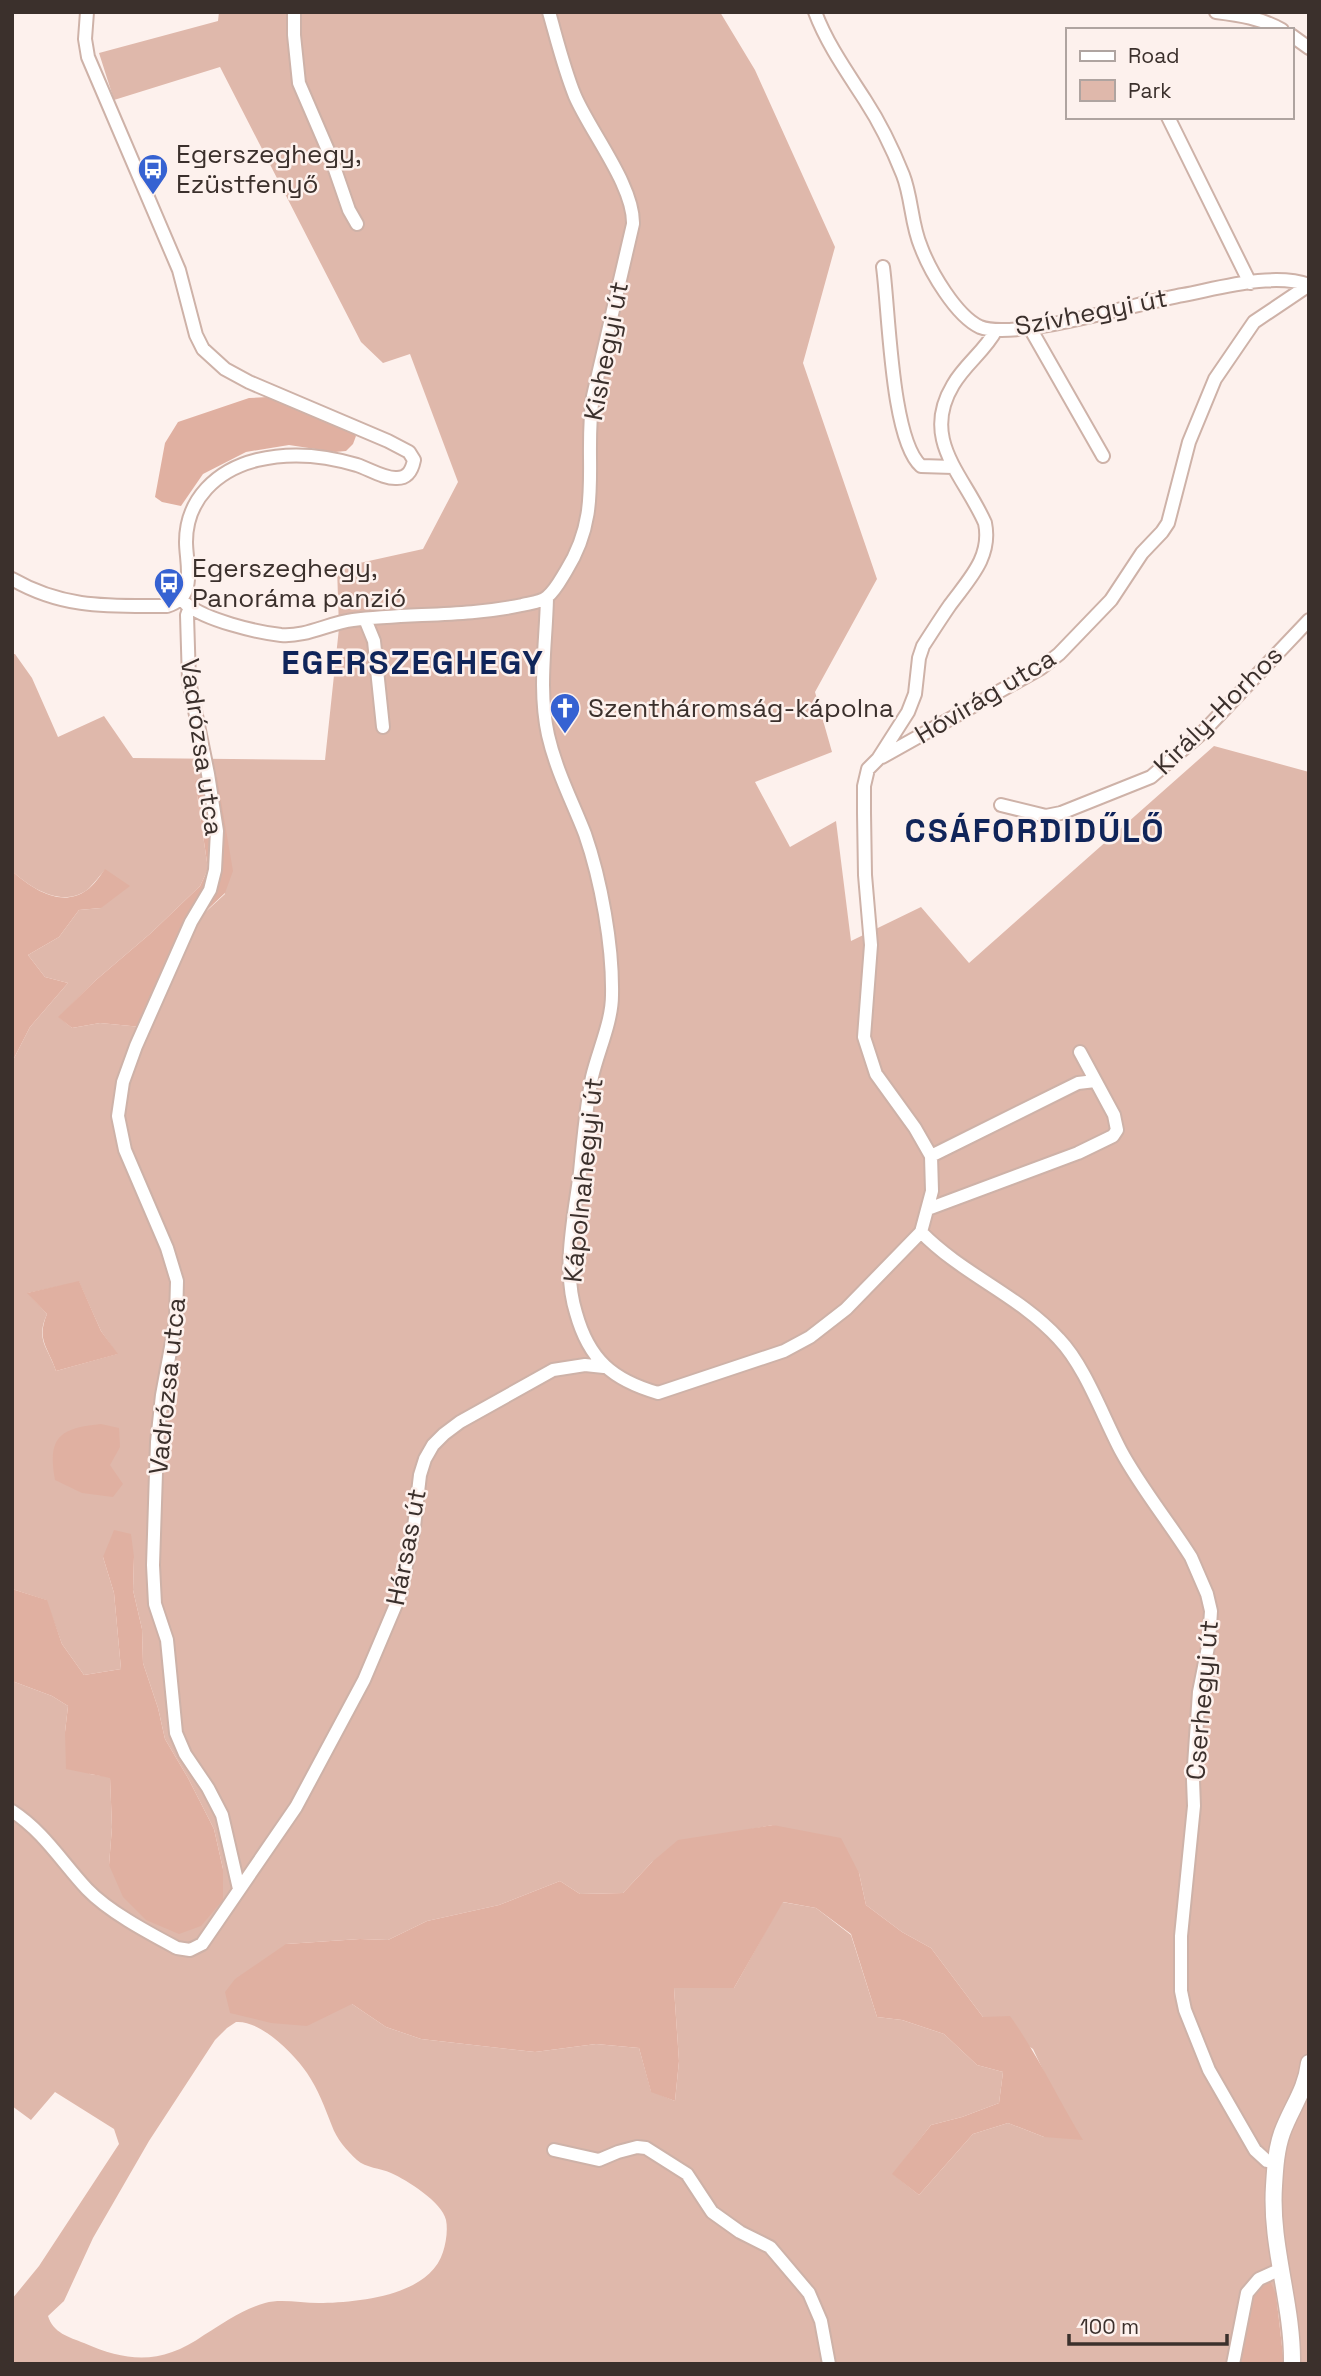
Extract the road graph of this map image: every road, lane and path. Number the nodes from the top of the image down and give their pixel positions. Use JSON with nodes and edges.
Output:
{"nodes":[{"id":1,"x":295,"y":12,"type":"edge"},
{"id":2,"x":549,"y":12,"type":"edge"},
{"id":3,"x":816,"y":12,"type":"edge"},
{"id":4,"x":1216,"y":12,"type":"edge"},
{"id":5,"x":86,"y":19,"type":"edge"},
{"id":6,"x":1278,"y":28,"type":"edge"},
{"id":7,"x":1293,"y":36,"type":"edge"},
{"id":8,"x":1309,"y":48,"type":"edge"},
{"id":9,"x":1169,"y":119,"type":"edge"},
{"id":10,"x":357,"y":224,"type":"dead end"},
{"id":11,"x":883,"y":267,"type":"dead end"},
{"id":12,"x":1250,"y":283,"type":"junction"},
{"id":13,"x":1309,"y":285,"type":"edge"},
{"id":14,"x":1030,"y":328,"type":"junction"},
{"id":15,"x":996,"y":330,"type":"junction"},
{"id":16,"x":1103,"y":456,"type":"dead end"},
{"id":17,"x":953,"y":467,"type":"junction"},
{"id":18,"x":12,"y":579,"type":"edge"},
{"id":19,"x":547,"y":598,"type":"junction"},
{"id":20,"x":185,"y":603,"type":"junction"},
{"id":21,"x":365,"y":619,"type":"junction"},
{"id":22,"x":1309,"y":620,"type":"edge"},
{"id":23,"x":383,"y":727,"type":"dead end"},
{"id":24,"x":878,"y":759,"type":"junction"},
{"id":25,"x":1001,"y":805,"type":"dead end"},
{"id":26,"x":1080,"y":1052,"type":"dead end"},
{"id":27,"x":1096,"y":1081,"type":"junction"},
{"id":28,"x":931,"y":1156,"type":"junction"},
{"id":29,"x":928,"y":1209,"type":"junction"},
{"id":30,"x":921,"y":1232,"type":"junction"},
{"id":31,"x":604,"y":1367,"type":"junction"},
{"id":32,"x":12,"y":1811,"type":"edge"},
{"id":33,"x":239,"y":1889,"type":"junction"},
{"id":34,"x":1309,"y":2063,"type":"edge"},
{"id":35,"x":554,"y":2150,"type":"dead end"},
{"id":36,"x":1276,"y":2162,"type":"junction"},
{"id":37,"x":1281,"y":2269,"type":"junction"},
{"id":38,"x":829,"y":2364,"type":"edge"},
{"id":39,"x":1233,"y":2364,"type":"edge"},
{"id":40,"x":1292,"y":2364,"type":"edge"}],
"edges":[{"from":1,"to":10,"type":"street"},
{"from":2,"to":19,"type":"street","name":"Kishegyi út"},
{"from":3,"to":15,"type":"street","name":"Szívhegyi út"},
{"from":4,"to":6,"type":"street"},
{"from":5,"to":20,"type":"street","name":"Vadrózsa utca"},
{"from":7,"to":8,"type":"street"},
{"from":9,"to":12,"type":"street"},
{"from":11,"to":17,"type":"street"},
{"from":12,"to":13,"type":"street","name":"Szívhegyi út"},
{"from":12,"to":14,"type":"street","name":"Szívhegyi út"},
{"from":13,"to":24,"type":"street","name":"Hóvirág utca"},
{"from":14,"to":15,"type":"street","name":"Szívhegyi út"},
{"from":14,"to":16,"type":"street"},
{"from":15,"to":17,"type":"street","name":"Kápolnahegyi út"},
{"from":17,"to":24,"type":"street","name":"Kápolnahegyi út"},
{"from":18,"to":20,"type":"street"},
{"from":19,"to":21,"type":"street"},
{"from":19,"to":31,"type":"street","name":"Kápolnahegyi út"},
{"from":20,"to":21,"type":"street"},
{"from":20,"to":33,"type":"street","name":"Vadrózsa utca"},
{"from":21,"to":23,"type":"street"},
{"from":22,"to":25,"type":"street","name":"Király-Horhos"},
{"from":24,"to":28,"type":"street","name":"Kápolnahegyi út"},
{"from":26,"to":27,"type":"street"},
{"from":27,"to":28,"type":"street"},
{"from":27,"to":29,"type":"street"},
{"from":28,"to":29,"type":"street","name":"Kápolnahegyi út"},
{"from":29,"to":30,"type":"street","name":"Kápolnahegyi út"},
{"from":30,"to":31,"type":"street","name":"Kápolnahegyi út"},
{"from":30,"to":36,"type":"street","name":"Cserhegyi út"},
{"from":31,"to":33,"type":"street","name":"Hársas út"},
{"from":32,"to":33,"type":"street","name":"Hársas út"},
{"from":34,"to":36,"type":"main road"},
{"from":35,"to":38,"type":"street"},
{"from":36,"to":37,"type":"main road"},
{"from":37,"to":39,"type":"street"},
{"from":37,"to":40,"type":"main road"}]}
